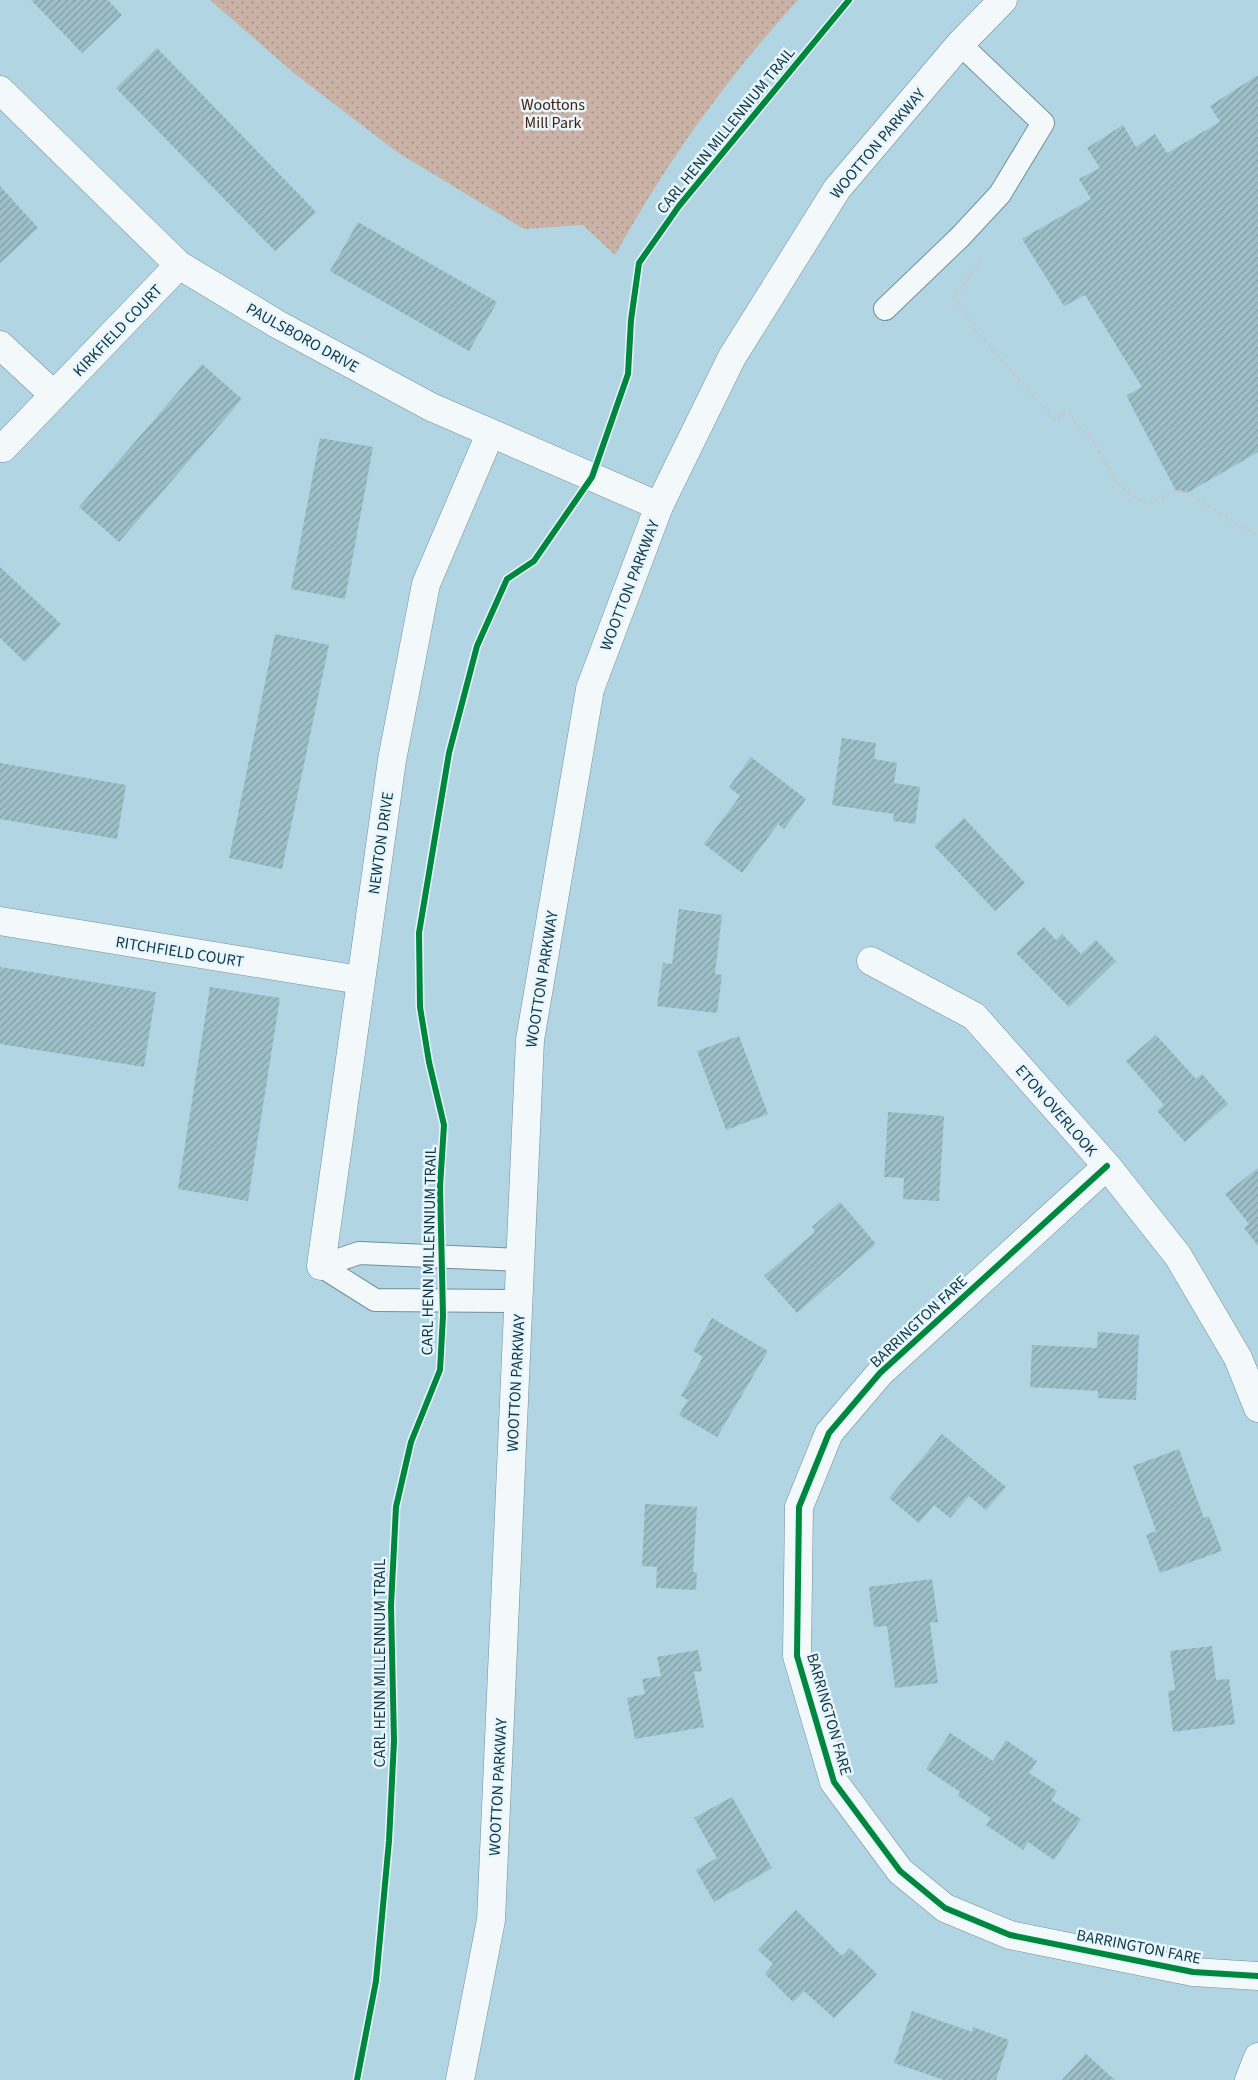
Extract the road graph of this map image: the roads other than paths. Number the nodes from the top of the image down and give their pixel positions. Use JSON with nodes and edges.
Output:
{"nodes":[{"id":1,"x":1004,"y":0,"type":"edge"},
{"id":2,"x":960,"y":44,"type":"junction"},
{"id":3,"x":0,"y":90,"type":"edge"},
{"id":4,"x":179,"y":265,"type":"junction"},
{"id":5,"x":885,"y":309,"type":"dead end"},
{"id":6,"x":0,"y":345,"type":"edge"},
{"id":7,"x":54,"y":395,"type":"junction"},
{"id":8,"x":490,"y":434,"type":"junction"},
{"id":9,"x":0,"y":446,"type":"edge"},
{"id":10,"x":659,"y":506,"type":"junction"},
{"id":11,"x":0,"y":922,"type":"edge"},
{"id":12,"x":871,"y":961,"type":"dead end"},
{"id":13,"x":360,"y":980,"type":"junction"},
{"id":14,"x":1107,"y":1166,"type":"junction"},
{"id":15,"x":521,"y":1260,"type":"junction"},
{"id":16,"x":321,"y":1266,"type":"junction"},
{"id":17,"x":519,"y":1301,"type":"junction"},
{"id":18,"x":1258,"y":1408,"type":"edge"},
{"id":19,"x":1258,"y":1976,"type":"edge"},
{"id":20,"x":1258,"y":2057,"type":"edge"},
{"id":21,"x":460,"y":2080,"type":"edge"},
{"id":22,"x":1249,"y":2080,"type":"edge"}],
"edges":[{"from":1,"to":2,"type":"street","name":"WOOTTON PARKWAY"},
{"from":2,"to":5,"type":"lane"},
{"from":2,"to":10,"type":"street","name":"WOOTTON PARKWAY"},
{"from":3,"to":4,"type":"street","name":"PAULSBORO DRIVE"},
{"from":4,"to":7,"type":"street","name":"KIRKFIELD COURT"},
{"from":4,"to":8,"type":"street","name":"PAULSBORO DRIVE"},
{"from":6,"to":7,"type":"street"},
{"from":7,"to":9,"type":"street","name":"KIRKFIELD COURT"},
{"from":8,"to":10,"type":"street","name":"PAULSBORO DRIVE"},
{"from":8,"to":13,"type":"street","name":"NEWTON DRIVE"},
{"from":10,"to":15,"type":"street","name":"WOOTTON PARKWAY"},
{"from":11,"to":13,"type":"street","name":"RITCHFIELD COURT"},
{"from":12,"to":14,"type":"street","name":"ETON OVERLOOK"},
{"from":13,"to":16,"type":"street","name":"NEWTON DRIVE"},
{"from":14,"to":18,"type":"street","name":"ETON OVERLOOK"},
{"from":14,"to":19,"type":"street","name":"BARRINGTON FARE"},
{"from":15,"to":16,"type":"lane"},
{"from":15,"to":17,"type":"street","name":"WOOTTON PARKWAY"},
{"from":16,"to":17,"type":"lane"},
{"from":17,"to":21,"type":"street","name":"WOOTTON PARKWAY"},
{"from":20,"to":22,"type":"street"}]}
